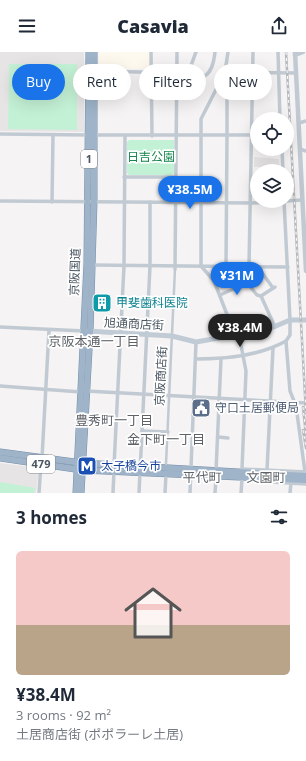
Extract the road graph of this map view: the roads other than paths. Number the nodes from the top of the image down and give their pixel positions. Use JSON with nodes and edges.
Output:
{"nodes":[{"id":1,"x":89,"y":52,"type":"edge"},
{"id":2,"x":94,"y":52,"type":"edge"},
{"id":3,"x":151,"y":52,"type":"edge"},
{"id":4,"x":177,"y":52,"type":"edge"},
{"id":5,"x":196,"y":52,"type":"edge"},
{"id":6,"x":215,"y":52,"type":"edge"},
{"id":7,"x":228,"y":52,"type":"edge"},
{"id":8,"x":253,"y":52,"type":"edge"},
{"id":9,"x":278,"y":52,"type":"edge"},
{"id":10,"x":303,"y":52,"type":"edge"},
{"id":11,"x":295,"y":54,"type":"edge"},
{"id":12,"x":94,"y":64,"type":"edge"},
{"id":13,"x":151,"y":64,"type":"edge"},
{"id":14,"x":177,"y":64,"type":"edge"},
{"id":15,"x":192,"y":64,"type":"edge"},
{"id":16,"x":226,"y":64,"type":"edge"},
{"id":17,"x":253,"y":64,"type":"edge"},
{"id":18,"x":272,"y":73,"type":"edge"},
{"id":19,"x":278,"y":73,"type":"junction"},
{"id":20,"x":296,"y":73,"type":"junction"},
{"id":21,"x":206,"y":76,"type":"edge"},
{"id":22,"x":214,"y":94,"type":"edge"},
{"id":23,"x":93,"y":100,"type":"edge"},
{"id":24,"x":151,"y":100,"type":"edge"},
{"id":25,"x":177,"y":100,"type":"edge"},
{"id":26,"x":227,"y":100,"type":"edge"},
{"id":27,"x":254,"y":100,"type":"edge"},
{"id":28,"x":254,"y":112,"type":"edge"},
{"id":29,"x":280,"y":112,"type":"edge"},
{"id":30,"x":306,"y":121,"type":"edge"},
{"id":31,"x":299,"y":123,"type":"junction"},
{"id":32,"x":0,"y":134,"type":"edge"},
{"id":33,"x":53,"y":135,"type":"junction"},
{"id":34,"x":91,"y":135,"type":"junction"},
{"id":35,"x":176,"y":135,"type":"junction"},
{"id":36,"x":201,"y":135,"type":"junction"},
{"id":37,"x":227,"y":135,"type":"junction"},
{"id":38,"x":250,"y":135,"type":"edge"},
{"id":39,"x":125,"y":136,"type":"junction"},
{"id":40,"x":152,"y":136,"type":"junction"},
{"id":41,"x":300,"y":149,"type":"junction"},
{"id":42,"x":306,"y":151,"type":"edge"},
{"id":43,"x":124,"y":177,"type":"junction"},
{"id":44,"x":176,"y":177,"type":"junction"},
{"id":45,"x":304,"y":184,"type":"edge"},
{"id":46,"x":302,"y":200,"type":"junction"},
{"id":47,"x":0,"y":201,"type":"edge"},
{"id":48,"x":91,"y":201,"type":"junction"},
{"id":49,"x":125,"y":201,"type":"junction"},
{"id":50,"x":294,"y":201,"type":"edge"},
{"id":51,"x":52,"y":202,"type":"junction"},
{"id":52,"x":150,"y":202,"type":"junction"},
{"id":53,"x":176,"y":202,"type":"junction"},
{"id":54,"x":201,"y":202,"type":"junction"},
{"id":55,"x":226,"y":203,"type":"junction"},
{"id":56,"x":250,"y":203,"type":"edge"},
{"id":57,"x":252,"y":208,"type":"edge"},
{"id":58,"x":284,"y":208,"type":"edge"},
{"id":59,"x":304,"y":209,"type":"edge"},
{"id":60,"x":90,"y":265,"type":"junction"},
{"id":61,"x":124,"y":266,"type":"junction"},
{"id":62,"x":150,"y":266,"type":"junction"},
{"id":63,"x":201,"y":266,"type":"junction"},
{"id":64,"x":226,"y":266,"type":"junction"},
{"id":65,"x":250,"y":266,"type":"junction"},
{"id":66,"x":175,"y":267,"type":"junction"},
{"id":67,"x":258,"y":267,"type":"junction"},
{"id":68,"x":288,"y":267,"type":"junction"},
{"id":69,"x":306,"y":272,"type":"edge"},
{"id":70,"x":220,"y":295,"type":"junction"},
{"id":71,"x":261,"y":296,"type":"junction"},
{"id":72,"x":290,"y":320,"type":"junction"},
{"id":73,"x":306,"y":320,"type":"edge"},
{"id":74,"x":0,"y":327,"type":"edge"},
{"id":75,"x":275,"y":327,"type":"junction"},
{"id":76,"x":49,"y":330,"type":"junction"},
{"id":77,"x":90,"y":332,"type":"junction"},
{"id":78,"x":121,"y":333,"type":"junction"},
{"id":79,"x":148,"y":335,"type":"junction"},
{"id":80,"x":237,"y":335,"type":"junction"},
{"id":81,"x":172,"y":336,"type":"junction"},
{"id":82,"x":286,"y":341,"type":"junction"},
{"id":83,"x":196,"y":342,"type":"junction"},
{"id":84,"x":273,"y":348,"type":"junction"},
{"id":85,"x":242,"y":355,"type":"junction"},
{"id":86,"x":196,"y":359,"type":"junction"},
{"id":87,"x":222,"y":359,"type":"junction"},
{"id":88,"x":0,"y":386,"type":"edge"},
{"id":89,"x":46,"y":389,"type":"junction"},
{"id":90,"x":83,"y":392,"type":"junction"},
{"id":91,"x":118,"y":393,"type":"junction"},
{"id":92,"x":144,"y":394,"type":"junction"},
{"id":93,"x":169,"y":396,"type":"junction"},
{"id":94,"x":194,"y":397,"type":"junction"},
{"id":95,"x":220,"y":398,"type":"junction"},
{"id":96,"x":245,"y":400,"type":"junction"},
{"id":97,"x":270,"y":400,"type":"junction"},
{"id":98,"x":295,"y":402,"type":"junction"},
{"id":99,"x":306,"y":403,"type":"edge"},
{"id":100,"x":142,"y":431,"type":"junction"},
{"id":101,"x":168,"y":432,"type":"junction"},
{"id":102,"x":218,"y":438,"type":"junction"},
{"id":103,"x":228,"y":438,"type":"dead end"},
{"id":104,"x":0,"y":452,"type":"edge"},
{"id":105,"x":0,"y":458,"type":"edge"},
{"id":106,"x":42,"y":461,"type":"junction"},
{"id":107,"x":79,"y":466,"type":"junction"},
{"id":108,"x":114,"y":468,"type":"junction"},
{"id":109,"x":166,"y":469,"type":"junction"},
{"id":110,"x":140,"y":470,"type":"junction"},
{"id":111,"x":267,"y":470,"type":"junction"},
{"id":112,"x":306,"y":472,"type":"edge"},
{"id":113,"x":191,"y":473,"type":"junction"},
{"id":114,"x":242,"y":473,"type":"junction"},
{"id":115,"x":216,"y":474,"type":"junction"},
{"id":116,"x":306,"y":476,"type":"edge"},
{"id":117,"x":250,"y":479,"type":"junction"},
{"id":118,"x":306,"y":480,"type":"edge"},
{"id":119,"x":291,"y":483,"type":"junction"},
{"id":120,"x":306,"y":484,"type":"edge"},
{"id":121,"x":39,"y":493,"type":"edge"},
{"id":122,"x":76,"y":493,"type":"edge"},
{"id":123,"x":81,"y":493,"type":"edge"},
{"id":124,"x":113,"y":493,"type":"edge"},
{"id":125,"x":139,"y":493,"type":"edge"},
{"id":126,"x":165,"y":493,"type":"edge"},
{"id":127,"x":190,"y":493,"type":"edge"},
{"id":128,"x":215,"y":493,"type":"edge"},
{"id":129,"x":241,"y":493,"type":"edge"},
{"id":130,"x":290,"y":493,"type":"edge"}],
"edges":[{"from":1,"to":34,"type":"highway","name":"京阪国道","number":"1"},
{"from":2,"to":12,"type":"highway","name":"京阪国道","number":"1"},
{"from":3,"to":13,"type":"street"},
{"from":4,"to":14,"type":"street"},
{"from":5,"to":15,"type":"street"},
{"from":6,"to":21,"type":"street"},
{"from":7,"to":16,"type":"street"},
{"from":8,"to":17,"type":"street"},
{"from":9,"to":19,"type":"street"},
{"from":10,"to":11,"type":"street"},
{"from":11,"to":20,"type":"street"},
{"from":18,"to":19,"type":"street"},
{"from":19,"to":20,"type":"street"},
{"from":19,"to":29,"type":"street"},
{"from":20,"to":31,"type":"street"},
{"from":22,"to":36,"type":"street"},
{"from":23,"to":34,"type":"highway","name":"京阪国道","number":"1"},
{"from":24,"to":40,"type":"street"},
{"from":25,"to":35,"type":"street"},
{"from":26,"to":37,"type":"street"},
{"from":27,"to":28,"type":"street"},
{"from":30,"to":31,"type":"street"},
{"from":31,"to":41,"type":"street"},
{"from":32,"to":33,"type":"street"},
{"from":33,"to":34,"type":"street"},
{"from":33,"to":51,"type":"street"},
{"from":34,"to":39,"type":"street"},
{"from":34,"to":48,"type":"highway","name":"京阪国道","number":"1"},
{"from":35,"to":36,"type":"street"},
{"from":35,"to":40,"type":"street"},
{"from":35,"to":44,"type":"street"},
{"from":36,"to":37,"type":"street"},
{"from":36,"to":54,"type":"street"},
{"from":37,"to":38,"type":"street"},
{"from":37,"to":55,"type":"street"},
{"from":39,"to":40,"type":"street"},
{"from":39,"to":43,"type":"street"},
{"from":41,"to":42,"type":"street"},
{"from":41,"to":45,"type":"street"},
{"from":43,"to":44,"type":"street"},
{"from":43,"to":49,"type":"street"},
{"from":44,"to":53,"type":"street"},
{"from":45,"to":46,"type":"street"},
{"from":46,"to":50,"type":"street"},
{"from":46,"to":59,"type":"street"},
{"from":47,"to":51,"type":"street"},
{"from":48,"to":49,"type":"street"},
{"from":48,"to":51,"type":"street"},
{"from":48,"to":60,"type":"highway","name":"京阪国道","number":"1"},
{"from":49,"to":52,"type":"street"},
{"from":49,"to":61,"type":"street"},
{"from":52,"to":53,"type":"street"},
{"from":52,"to":62,"type":"street"},
{"from":53,"to":54,"type":"street"},
{"from":53,"to":66,"type":"street"},
{"from":54,"to":55,"type":"street"},
{"from":54,"to":63,"type":"street"},
{"from":55,"to":56,"type":"street"},
{"from":55,"to":64,"type":"street"},
{"from":57,"to":65,"type":"street"},
{"from":58,"to":68,"type":"street"},
{"from":59,"to":69,"type":"street"},
{"from":60,"to":61,"type":"street"},
{"from":60,"to":77,"type":"highway","name":"京阪国道","number":"1"},
{"from":61,"to":62,"type":"street"},
{"from":61,"to":78,"type":"street"},
{"from":62,"to":66,"type":"street"},
{"from":62,"to":79,"type":"street"},
{"from":63,"to":64,"type":"street"},
{"from":63,"to":66,"type":"street"},
{"from":63,"to":70,"type":"street"},
{"from":64,"to":65,"type":"street"},
{"from":65,"to":67,"type":"street"},
{"from":66,"to":81,"type":"street","name":"京阪商店街"},
{"from":67,"to":68,"type":"street"},
{"from":67,"to":71,"type":"street"},
{"from":68,"to":72,"type":"street"},
{"from":70,"to":71,"type":"street"},
{"from":70,"to":80,"type":"street"},
{"from":71,"to":75,"type":"street"},
{"from":72,"to":73,"type":"main road"},
{"from":72,"to":75,"type":"main road"},
{"from":72,"to":82,"type":"street"},
{"from":74,"to":76,"type":"street"},
{"from":75,"to":80,"type":"main road"},
{"from":76,"to":77,"type":"street"},
{"from":76,"to":89,"type":"street"},
{"from":77,"to":78,"type":"main road","name":"旭通商店街"},
{"from":77,"to":90,"type":"highway","name":"京阪国道","number":"1"},
{"from":78,"to":79,"type":"main road","name":"旭通商店街"},
{"from":78,"to":91,"type":"street"},
{"from":79,"to":81,"type":"main road","name":"旭通商店街"},
{"from":79,"to":92,"type":"street"},
{"from":80,"to":83,"type":"main road"},
{"from":80,"to":85,"type":"street"},
{"from":81,"to":83,"type":"main road","name":"旭通商店街"},
{"from":81,"to":93,"type":"street","name":"京阪商店街"},
{"from":82,"to":84,"type":"street"},
{"from":82,"to":98,"type":"street"},
{"from":83,"to":86,"type":"street"},
{"from":84,"to":85,"type":"street"},
{"from":84,"to":97,"type":"street"},
{"from":85,"to":87,"type":"street"},
{"from":85,"to":96,"type":"street"},
{"from":86,"to":87,"type":"street"},
{"from":86,"to":94,"type":"street"},
{"from":87,"to":95,"type":"street"},
{"from":88,"to":89,"type":"street"},
{"from":89,"to":90,"type":"street"},
{"from":89,"to":106,"type":"street"},
{"from":90,"to":91,"type":"street"},
{"from":90,"to":107,"type":"highway","name":"京阪国道","number":"1"},
{"from":91,"to":92,"type":"street"},
{"from":91,"to":108,"type":"street"},
{"from":92,"to":93,"type":"street"},
{"from":92,"to":100,"type":"street"},
{"from":93,"to":94,"type":"street"},
{"from":93,"to":101,"type":"street","name":"京阪商店街"},
{"from":94,"to":95,"type":"street"},
{"from":94,"to":113,"type":"street"},
{"from":95,"to":96,"type":"street"},
{"from":95,"to":102,"type":"street"},
{"from":96,"to":97,"type":"street"},
{"from":96,"to":114,"type":"street"},
{"from":97,"to":98,"type":"street"},
{"from":97,"to":111,"type":"street"},
{"from":98,"to":99,"type":"street"},
{"from":98,"to":112,"type":"street"},
{"from":100,"to":101,"type":"street"},
{"from":100,"to":110,"type":"street"},
{"from":101,"to":109,"type":"street","name":"京阪商店街"},
{"from":102,"to":103,"type":"street"},
{"from":102,"to":115,"type":"street"},
{"from":104,"to":106,"type":"highway","number":"479"},
{"from":105,"to":106,"type":"highway","number":"479"},
{"from":106,"to":107,"type":"highway","number":"479"},
{"from":106,"to":121,"type":"street"},
{"from":107,"to":108,"type":"highway","number":"479"},
{"from":107,"to":122,"type":"highway","name":"京阪国道","number":"1"},
{"from":107,"to":123,"type":"highway","name":"京阪国道","number":"1"},
{"from":108,"to":110,"type":"highway","number":"479"},
{"from":108,"to":124,"type":"street"},
{"from":109,"to":110,"type":"highway","number":"479"},
{"from":109,"to":113,"type":"highway","number":"479"},
{"from":109,"to":126,"type":"street"},
{"from":110,"to":125,"type":"street"},
{"from":111,"to":112,"type":"street"},
{"from":111,"to":114,"type":"street"},
{"from":113,"to":115,"type":"highway","number":"479"},
{"from":113,"to":127,"type":"street"},
{"from":114,"to":115,"type":"highway","number":"479"},
{"from":114,"to":116,"type":"highway","number":"479"},
{"from":114,"to":117,"type":"highway","number":"479"},
{"from":114,"to":129,"type":"street"},
{"from":115,"to":128,"type":"street"},
{"from":117,"to":118,"type":"highway","number":"479"},
{"from":117,"to":119,"type":"street"},
{"from":119,"to":120,"type":"street"},
{"from":119,"to":130,"type":"street"}]}
